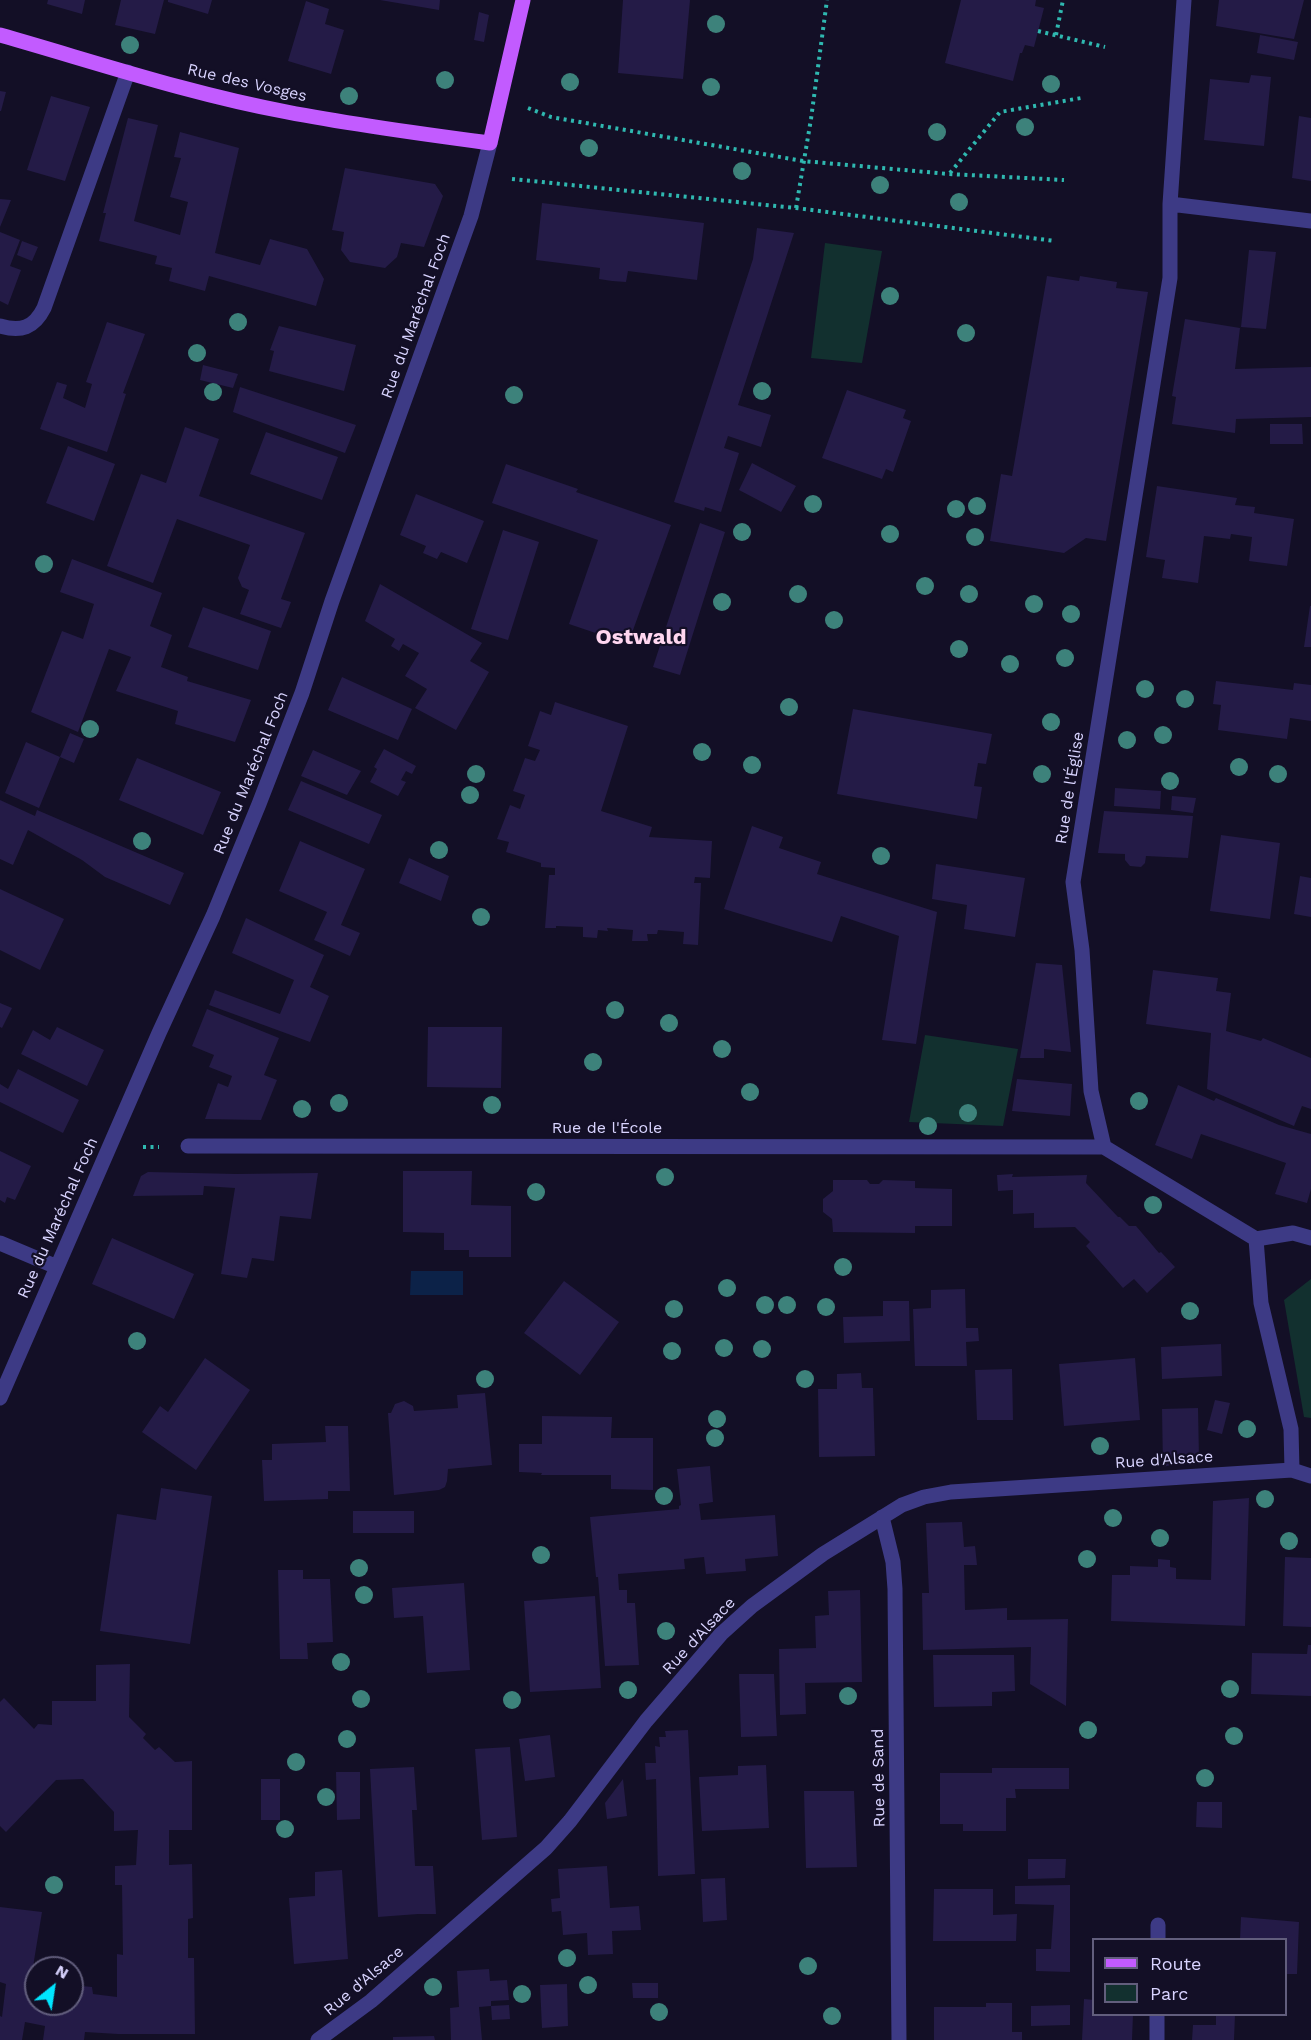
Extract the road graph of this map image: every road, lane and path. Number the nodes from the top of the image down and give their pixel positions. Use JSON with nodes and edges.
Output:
{"nodes":[{"id":1,"x":523,"y":0,"type":"edge"},
{"id":2,"x":827,"y":0,"type":"edge"},
{"id":3,"x":1063,"y":0,"type":"edge"},
{"id":4,"x":1184,"y":0,"type":"edge"},
{"id":5,"x":1038,"y":31,"type":"dead end"},
{"id":6,"x":0,"y":35,"type":"edge"},
{"id":7,"x":1056,"y":35,"type":"junction"},
{"id":8,"x":1105,"y":47,"type":"dead end"},
{"id":9,"x":128,"y":72,"type":"junction"},
{"id":10,"x":500,"y":96,"type":"junction"},
{"id":11,"x":1081,"y":98,"type":"dead end"},
{"id":12,"x":490,"y":143,"type":"junction"},
{"id":13,"x":804,"y":161,"type":"junction"},
{"id":14,"x":950,"y":174,"type":"junction"},
{"id":15,"x":481,"y":175,"type":"junction"},
{"id":16,"x":1064,"y":180,"type":"dead end"},
{"id":17,"x":1170,"y":204,"type":"junction"},
{"id":18,"x":796,"y":208,"type":"junction"},
{"id":19,"x":1311,"y":222,"type":"edge"},
{"id":20,"x":1055,"y":241,"type":"dead end"},
{"id":21,"x":0,"y":326,"type":"edge"},
{"id":22,"x":188,"y":1146,"type":"joint"},
{"id":23,"x":109,"y":1147,"type":"junction"},
{"id":24,"x":1104,"y":1147,"type":"junction"},
{"id":25,"x":1311,"y":1238,"type":"edge"},
{"id":26,"x":1256,"y":1239,"type":"junction"},
{"id":27,"x":0,"y":1243,"type":"edge"},
{"id":28,"x":57,"y":1267,"type":"junction"},
{"id":29,"x":0,"y":1398,"type":"edge"},
{"id":30,"x":1292,"y":1470,"type":"junction"},
{"id":31,"x":1311,"y":1476,"type":"edge"},
{"id":32,"x":882,"y":1517,"type":"junction"},
{"id":33,"x":1157,"y":2016,"type":"edge"},
{"id":34,"x":318,"y":2040,"type":"edge"},
{"id":35,"x":899,"y":2040,"type":"edge"},
{"id":36,"x":1157,"y":2040,"type":"edge"}],
"edges":[{"from":1,"to":10,"type":"main road"},
{"from":2,"to":13,"type":"path"},
{"from":3,"to":7,"type":"path"},
{"from":4,"to":17,"type":"street","name":"Rue de l'Église"},
{"from":5,"to":7,"type":"path"},
{"from":6,"to":9,"type":"main road","name":"Rue des Vosges"},
{"from":7,"to":8,"type":"path"},
{"from":9,"to":12,"type":"main road","name":"Rue des Vosges"},
{"from":9,"to":21,"type":"street"},
{"from":10,"to":12,"type":"main road"},
{"from":10,"to":13,"type":"path"},
{"from":11,"to":14,"type":"path"},
{"from":12,"to":15,"type":"street","name":"Rue du Maréchal Foch"},
{"from":13,"to":14,"type":"path"},
{"from":13,"to":18,"type":"path"},
{"from":14,"to":16,"type":"path"},
{"from":15,"to":18,"type":"path"},
{"from":15,"to":23,"type":"street","name":"Rue du Maréchal Foch"},
{"from":17,"to":19,"type":"street"},
{"from":17,"to":24,"type":"street","name":"Rue de l'Église"},
{"from":18,"to":20,"type":"path"},
{"from":22,"to":23,"type":"path"},
{"from":22,"to":24,"type":"street","name":"Rue de l'École"},
{"from":23,"to":28,"type":"street","name":"Rue du Maréchal Foch"},
{"from":24,"to":26,"type":"street"},
{"from":25,"to":26,"type":"street"},
{"from":26,"to":30,"type":"street"},
{"from":27,"to":28,"type":"street"},
{"from":28,"to":29,"type":"street","name":"Rue du Maréchal Foch"},
{"from":30,"to":31,"type":"street","name":"Rue d'Alsace"},
{"from":30,"to":32,"type":"street","name":"Rue d'Alsace"},
{"from":32,"to":34,"type":"street","name":"Rue d'Alsace"},
{"from":32,"to":35,"type":"street","name":"Rue de Sand"},
{"from":33,"to":36,"type":"street"}]}
